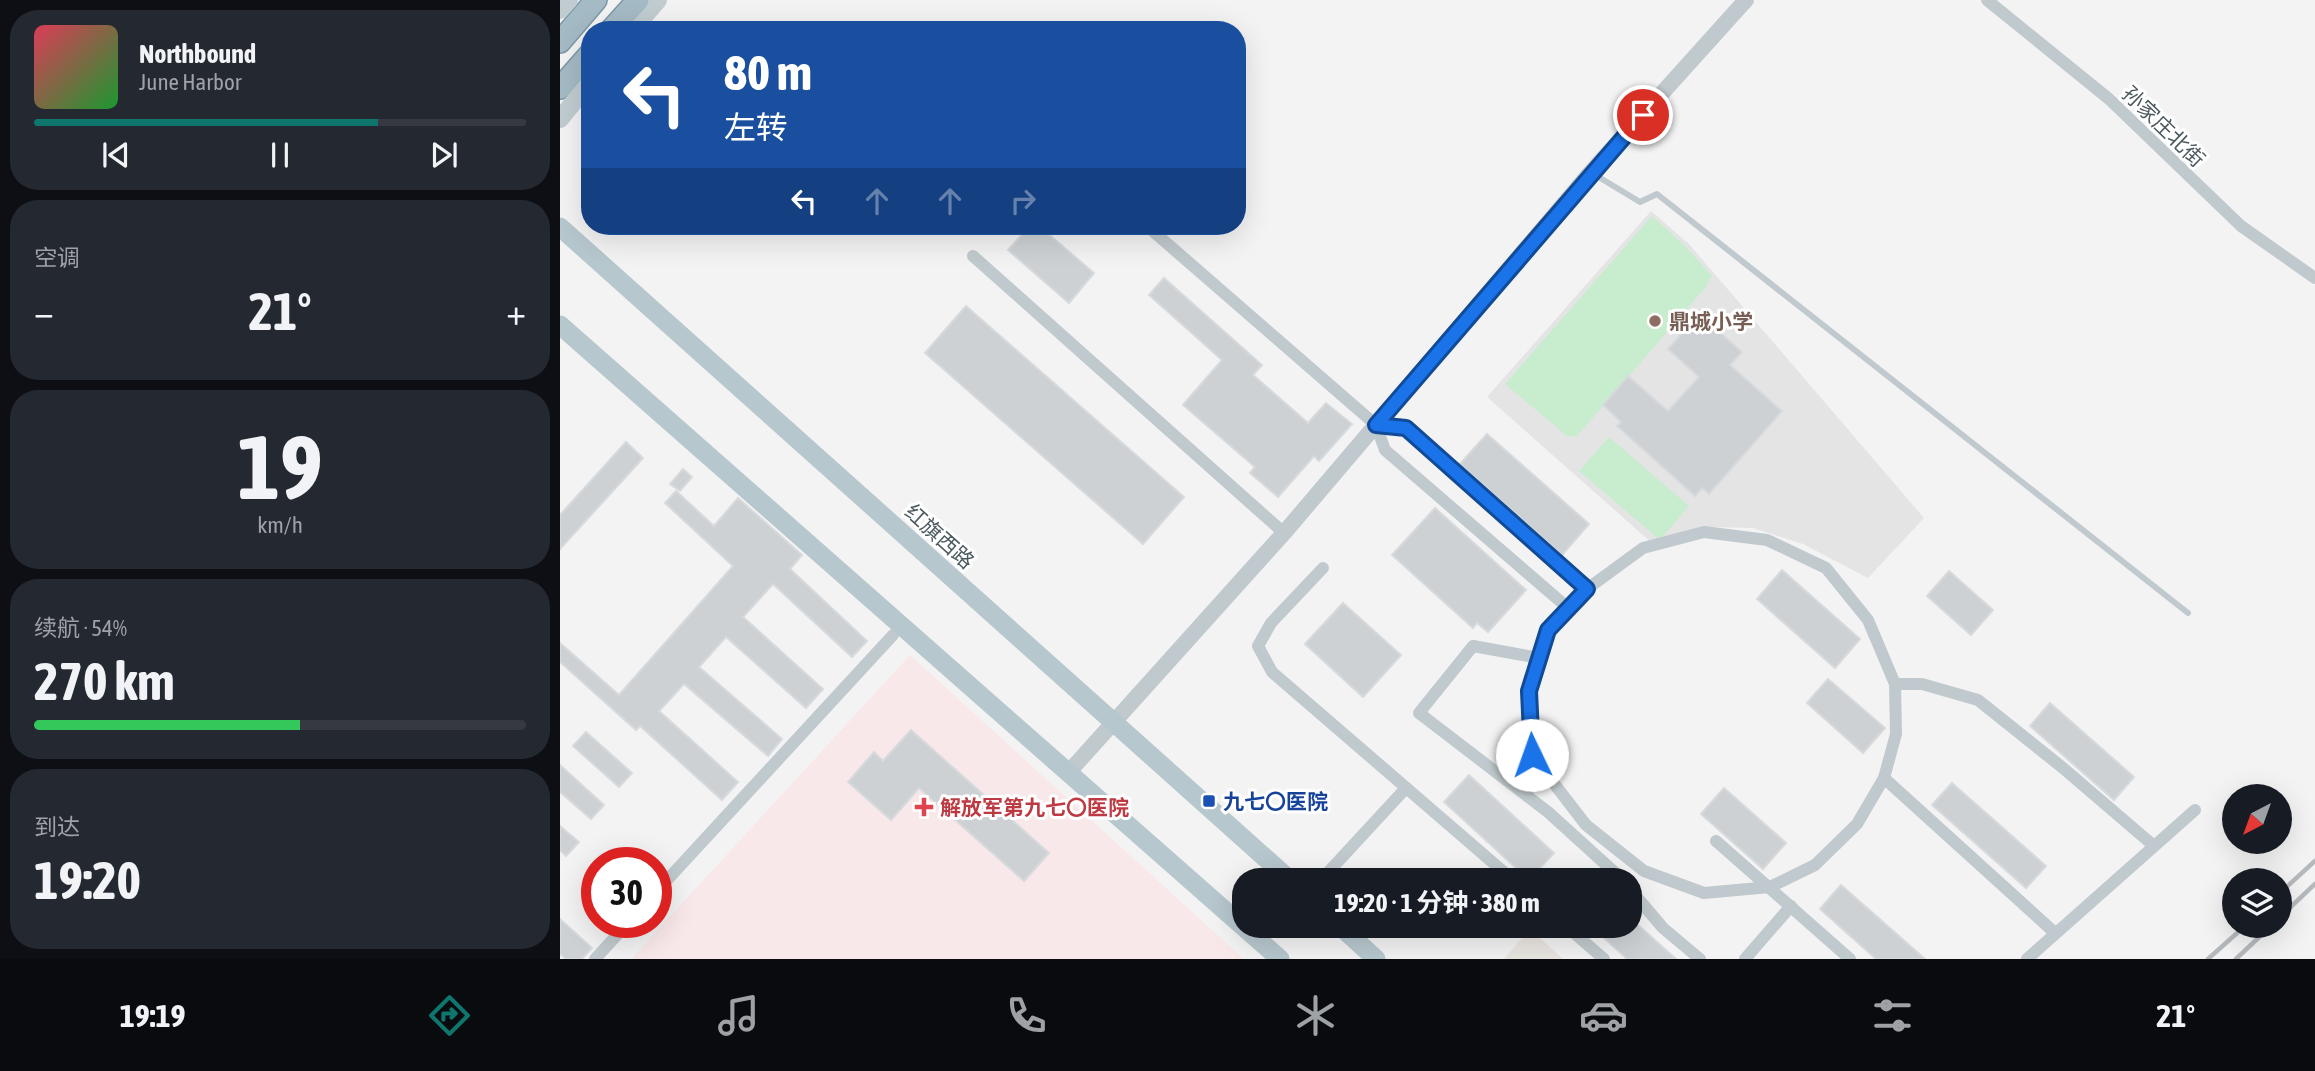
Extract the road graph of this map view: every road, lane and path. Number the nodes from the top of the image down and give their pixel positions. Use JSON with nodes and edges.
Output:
{"nodes":[{"id":1,"x":569,"y":0,"type":"edge"},
{"id":2,"x":596,"y":0,"type":"edge"},
{"id":3,"x":638,"y":0,"type":"edge"},
{"id":4,"x":658,"y":0,"type":"edge"},
{"id":5,"x":1746,"y":0,"type":"edge"},
{"id":6,"x":1987,"y":0,"type":"edge"},
{"id":7,"x":560,"y":10,"type":"edge"},
{"id":8,"x":619,"y":21,"type":"edge"},
{"id":9,"x":640,"y":21,"type":"edge"},
{"id":10,"x":560,"y":42,"type":"edge"},
{"id":11,"x":581,"y":64,"type":"edge"},
{"id":12,"x":560,"y":88,"type":"edge"},
{"id":13,"x":581,"y":93,"type":"edge"},
{"id":14,"x":560,"y":119,"type":"edge"},
{"id":15,"x":1591,"y":172,"type":"junction"},
{"id":16,"x":560,"y":227,"type":"edge"},
{"id":17,"x":1157,"y":235,"type":"edge"},
{"id":18,"x":973,"y":256,"type":"dead end"},
{"id":19,"x":2315,"y":278,"type":"edge"},
{"id":20,"x":560,"y":325,"type":"edge"},
{"id":21,"x":1376,"y":425,"type":"junction"},
{"id":22,"x":1284,"y":533,"type":"junction"},
{"id":23,"x":1322,"y":568,"type":"dead end"},
{"id":24,"x":1587,"y":589,"type":"junction"},
{"id":25,"x":1568,"y":608,"type":"junction"},
{"id":26,"x":2188,"y":613,"type":"dead end"},
{"id":27,"x":893,"y":635,"type":"dead end"},
{"id":28,"x":1539,"y":657,"type":"junction"},
{"id":29,"x":1895,"y":684,"type":"junction"},
{"id":30,"x":1113,"y":721,"type":"junction"},
{"id":31,"x":1068,"y":773,"type":"junction"},
{"id":32,"x":1884,"y":778,"type":"junction"},
{"id":33,"x":1406,"y":788,"type":"junction"},
{"id":34,"x":2195,"y":810,"type":"dead end"},
{"id":35,"x":1586,"y":825,"type":"junction"},
{"id":36,"x":1576,"y":838,"type":"junction"},
{"id":37,"x":1716,"y":841,"type":"dead end"},
{"id":38,"x":2154,"y":846,"type":"junction"},
{"id":39,"x":1277,"y":868,"type":"edge"},
{"id":40,"x":1332,"y":868,"type":"edge"},
{"id":41,"x":1499,"y":868,"type":"edge"},
{"id":42,"x":1610,"y":868,"type":"edge"},
{"id":43,"x":672,"y":875,"type":"edge"},
{"id":44,"x":1770,"y":887,"type":"junction"},
{"id":45,"x":1642,"y":903,"type":"edge"},
{"id":46,"x":1791,"y":906,"type":"junction"},
{"id":47,"x":2055,"y":933,"type":"junction"},
{"id":48,"x":614,"y":938,"type":"edge"},
{"id":49,"x":1353,"y":938,"type":"edge"},
{"id":50,"x":1580,"y":938,"type":"edge"},
{"id":51,"x":595,"y":959,"type":"edge"},
{"id":52,"x":1280,"y":959,"type":"edge"},
{"id":53,"x":1376,"y":959,"type":"edge"},
{"id":54,"x":1604,"y":959,"type":"edge"},
{"id":55,"x":1700,"y":959,"type":"edge"},
{"id":56,"x":1745,"y":959,"type":"edge"},
{"id":57,"x":1850,"y":959,"type":"edge"},
{"id":58,"x":2027,"y":959,"type":"edge"}],
"edges":[{"from":1,"to":7,"type":"main road"},
{"from":2,"to":10,"type":"highway"},
{"from":3,"to":8,"type":"highway"},
{"from":4,"to":9,"type":"main road"},
{"from":5,"to":15,"type":"street"},
{"from":6,"to":19,"type":"street","name":"孙家庄北街"},
{"from":11,"to":12,"type":"highway"},
{"from":13,"to":14,"type":"main road"},
{"from":15,"to":21,"type":"street"},
{"from":15,"to":26,"type":"lane"},
{"from":16,"to":30,"type":"main road","name":"红旗西路"},
{"from":17,"to":21,"type":"street"},
{"from":18,"to":22,"type":"street"},
{"from":20,"to":31,"type":"main road"},
{"from":21,"to":22,"type":"street"},
{"from":21,"to":24,"type":"street"},
{"from":21,"to":25,"type":"street"},
{"from":22,"to":30,"type":"street"},
{"from":23,"to":33,"type":"street"},
{"from":24,"to":25,"type":"street"},
{"from":24,"to":29,"type":"street"},
{"from":25,"to":28,"type":"street"},
{"from":27,"to":43,"type":"street"},
{"from":28,"to":35,"type":"street"},
{"from":28,"to":36,"type":"street"},
{"from":29,"to":32,"type":"street"},
{"from":29,"to":38,"type":"street"},
{"from":30,"to":31,"type":"street"},
{"from":30,"to":39,"type":"main road","name":"红旗西路"},
{"from":31,"to":52,"type":"main road"},
{"from":32,"to":44,"type":"street"},
{"from":32,"to":47,"type":"street"},
{"from":33,"to":40,"type":"street"},
{"from":33,"to":41,"type":"street"},
{"from":34,"to":38,"type":"street"},
{"from":35,"to":36,"type":"street"},
{"from":35,"to":44,"type":"street"},
{"from":36,"to":42,"type":"street"},
{"from":37,"to":44,"type":"street"},
{"from":38,"to":47,"type":"street"},
{"from":44,"to":46,"type":"street"},
{"from":45,"to":55,"type":"street"},
{"from":46,"to":56,"type":"street"},
{"from":46,"to":57,"type":"street"},
{"from":47,"to":58,"type":"street"},
{"from":48,"to":51,"type":"street"},
{"from":49,"to":53,"type":"main road"},
{"from":50,"to":54,"type":"street"}]}
